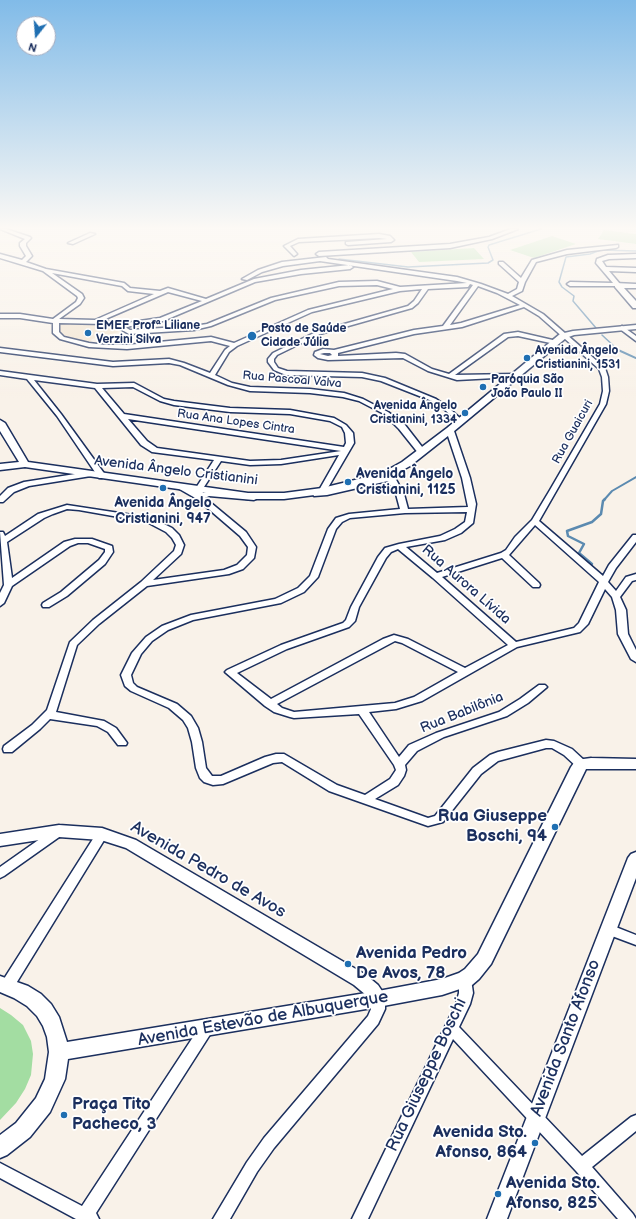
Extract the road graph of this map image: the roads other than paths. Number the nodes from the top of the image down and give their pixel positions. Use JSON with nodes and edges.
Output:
{"nodes":[{"id":1,"x":68,"y":286,"type":"edge"},
{"id":2,"x":124,"y":286,"type":"edge"},
{"id":3,"x":231,"y":286,"type":"edge"},
{"id":4,"x":242,"y":286,"type":"edge"},
{"id":5,"x":331,"y":286,"type":"edge"},
{"id":6,"x":388,"y":286,"type":"edge"},
{"id":7,"x":455,"y":286,"type":"edge"},
{"id":8,"x":477,"y":286,"type":"edge"},
{"id":9,"x":480,"y":286,"type":"edge"},
{"id":10,"x":521,"y":286,"type":"edge"},
{"id":11,"x":619,"y":286,"type":"edge"},
{"id":12,"x":427,"y":287,"type":"junction"},
{"id":13,"x":400,"y":289,"type":"junction"},
{"id":14,"x":159,"y":294,"type":"junction"},
{"id":15,"x":508,"y":296,"type":"junction"},
{"id":16,"x":203,"y":299,"type":"junction"},
{"id":17,"x":635,"y":302,"type":"edge"},
{"id":18,"x":525,"y":305,"type":"junction"},
{"id":19,"x":0,"y":316,"type":"edge"},
{"id":20,"x":56,"y":321,"type":"junction"},
{"id":21,"x":97,"y":321,"type":"junction"},
{"id":22,"x":111,"y":322,"type":"junction"},
{"id":23,"x":119,"y":326,"type":"junction"},
{"id":24,"x":636,"y":327,"type":"edge"},
{"id":25,"x":445,"y":328,"type":"junction"},
{"id":26,"x":622,"y":328,"type":"junction"},
{"id":27,"x":563,"y":336,"type":"junction"},
{"id":28,"x":636,"y":339,"type":"edge"},
{"id":29,"x":555,"y":342,"type":"junction"},
{"id":30,"x":235,"y":345,"type":"junction"},
{"id":31,"x":0,"y":350,"type":"edge"},
{"id":32,"x":0,"y":373,"type":"edge"},
{"id":33,"x":514,"y":375,"type":"junction"},
{"id":34,"x":211,"y":376,"type":"junction"},
{"id":35,"x":450,"y":376,"type":"junction"},
{"id":36,"x":29,"y":377,"type":"junction"},
{"id":37,"x":98,"y":386,"type":"junction"},
{"id":38,"x":121,"y":416,"type":"junction"},
{"id":39,"x":460,"y":421,"type":"junction"},
{"id":40,"x":1,"y":425,"type":"edge"},
{"id":41,"x":450,"y":430,"type":"junction"},
{"id":42,"x":347,"y":451,"type":"junction"},
{"id":43,"x":422,"y":452,"type":"junction"},
{"id":44,"x":219,"y":460,"type":"junction"},
{"id":45,"x":25,"y":464,"type":"junction"},
{"id":46,"x":0,"y":467,"type":"edge"},
{"id":47,"x":88,"y":474,"type":"junction"},
{"id":48,"x":102,"y":476,"type":"junction"},
{"id":49,"x":390,"y":476,"type":"junction"},
{"id":50,"x":322,"y":491,"type":"junction"},
{"id":51,"x":199,"y":493,"type":"junction"},
{"id":52,"x":0,"y":500,"type":"edge"},
{"id":53,"x":472,"y":509,"type":"junction"},
{"id":54,"x":405,"y":511,"type":"junction"},
{"id":55,"x":535,"y":521,"type":"junction"},
{"id":56,"x":1,"y":537,"type":"edge"},
{"id":57,"x":636,"y":537,"type":"edge"},
{"id":58,"x":399,"y":546,"type":"junction"},
{"id":59,"x":504,"y":555,"type":"junction"},
{"id":60,"x":436,"y":576,"type":"junction"},
{"id":61,"x":636,"y":577,"type":"edge"},
{"id":62,"x":604,"y":582,"type":"junction"},
{"id":63,"x":144,"y":584,"type":"junction"},
{"id":64,"x":8,"y":585,"type":"junction"},
{"id":65,"x":536,"y":585,"type":"dead end"},
{"id":66,"x":616,"y":597,"type":"junction"},
{"id":67,"x":0,"y":603,"type":"edge"},
{"id":68,"x":46,"y":605,"type":"dead end"},
{"id":69,"x":514,"y":645,"type":"junction"},
{"id":70,"x":635,"y":657,"type":"edge"},
{"id":71,"x":465,"y":672,"type":"junction"},
{"id":72,"x":542,"y":687,"type":"dead end"},
{"id":73,"x":269,"y":704,"type":"junction"},
{"id":74,"x":362,"y":710,"type":"junction"},
{"id":75,"x":48,"y":715,"type":"junction"},
{"id":76,"x":122,"y":743,"type":"dead end"},
{"id":77,"x":8,"y":749,"type":"dead end"},
{"id":78,"x":399,"y":764,"type":"junction"},
{"id":79,"x":581,"y":764,"type":"junction"},
{"id":80,"x":636,"y":764,"type":"edge"},
{"id":81,"x":365,"y":800,"type":"junction"},
{"id":82,"x":59,"y":831,"type":"junction"},
{"id":83,"x":102,"y":834,"type":"junction"},
{"id":84,"x":0,"y":840,"type":"edge"},
{"id":85,"x":635,"y":864,"type":"edge"},
{"id":86,"x":0,"y":873,"type":"edge"},
{"id":87,"x":608,"y":929,"type":"junction"},
{"id":88,"x":636,"y":940,"type":"edge"},
{"id":89,"x":465,"y":979,"type":"junction"},
{"id":90,"x":3,"y":985,"type":"edge"},
{"id":91,"x":378,"y":1000,"type":"junction"},
{"id":92,"x":451,"y":1028,"type":"junction"},
{"id":93,"x":206,"y":1029,"type":"junction"},
{"id":94,"x":59,"y":1052,"type":"junction"},
{"id":95,"x":536,"y":1118,"type":"junction"},
{"id":96,"x":636,"y":1122,"type":"edge"},
{"id":97,"x":0,"y":1148,"type":"edge"},
{"id":98,"x":581,"y":1166,"type":"junction"},
{"id":99,"x":0,"y":1170,"type":"edge"},
{"id":100,"x":88,"y":1217,"type":"edge"},
{"id":101,"x":221,"y":1219,"type":"edge"},
{"id":102,"x":360,"y":1219,"type":"edge"},
{"id":103,"x":497,"y":1219,"type":"edge"},
{"id":104,"x":628,"y":1219,"type":"edge"}],
"edges":[{"from":1,"to":20,"type":"street"},
{"from":2,"to":14,"type":"street"},
{"from":3,"to":16,"type":"street"},
{"from":4,"to":23,"type":"street"},
{"from":5,"to":23,"type":"street"},
{"from":6,"to":13,"type":"street"},
{"from":7,"to":12,"type":"street"},
{"from":8,"to":25,"type":"street"},
{"from":9,"to":15,"type":"street","name":"Rua Guaicuri"},
{"from":10,"to":15,"type":"street"},
{"from":11,"to":17,"type":"street"},
{"from":12,"to":13,"type":"street"},
{"from":12,"to":39,"type":"street"},
{"from":13,"to":30,"type":"street"},
{"from":14,"to":16,"type":"street"},
{"from":14,"to":21,"type":"street"},
{"from":15,"to":18,"type":"street","name":"Rua Guaicuri"},
{"from":16,"to":22,"type":"street"},
{"from":18,"to":25,"type":"street"},
{"from":18,"to":27,"type":"street","name":"Rua Guaicuri"},
{"from":19,"to":20,"type":"street"},
{"from":20,"to":21,"type":"street"},
{"from":20,"to":30,"type":"street"},
{"from":21,"to":22,"type":"street"},
{"from":22,"to":23,"type":"street"},
{"from":24,"to":26,"type":"street"},
{"from":25,"to":35,"type":"street"},
{"from":26,"to":27,"type":"street"},
{"from":26,"to":28,"type":"street"},
{"from":27,"to":29,"type":"street","name":"Avenida Ângelo Cristianini"},
{"from":27,"to":55,"type":"street","name":"Rua Guaicuri"},
{"from":29,"to":33,"type":"street","name":"Avenida Ângelo Cristianini"},
{"from":29,"to":35,"type":"street"},
{"from":30,"to":34,"type":"street"},
{"from":31,"to":34,"type":"street","name":"Rua Pascoal Valva"},
{"from":32,"to":36,"type":"street"},
{"from":33,"to":35,"type":"street"},
{"from":33,"to":39,"type":"street","name":"Avenida Ângelo Cristianini"},
{"from":34,"to":43,"type":"street","name":"Rua Pascoal Valva"},
{"from":36,"to":37,"type":"street"},
{"from":36,"to":48,"type":"street"},
{"from":37,"to":38,"type":"street"},
{"from":37,"to":42,"type":"street"},
{"from":38,"to":42,"type":"street","name":"Rua Ana Lopes Cintra"},
{"from":38,"to":44,"type":"street"},
{"from":39,"to":41,"type":"street","name":"Avenida Ângelo Cristianini"},
{"from":40,"to":45,"type":"street"},
{"from":41,"to":43,"type":"street","name":"Avenida Ângelo Cristianini"},
{"from":41,"to":53,"type":"street"},
{"from":42,"to":44,"type":"street"},
{"from":42,"to":50,"type":"street"},
{"from":43,"to":49,"type":"street","name":"Avenida Ângelo Cristianini"},
{"from":44,"to":51,"type":"street"},
{"from":45,"to":46,"type":"street","name":"Avenida Ângelo Cristianini"},
{"from":45,"to":47,"type":"street","name":"Avenida Ângelo Cristianini"},
{"from":47,"to":48,"type":"street","name":"Avenida Ângelo Cristianini"},
{"from":47,"to":52,"type":"street"},
{"from":48,"to":51,"type":"street","name":"Avenida Ângelo Cristianini"},
{"from":49,"to":50,"type":"street","name":"Avenida Ângelo Cristianini"},
{"from":49,"to":51,"type":"street"},
{"from":49,"to":54,"type":"street"},
{"from":50,"to":51,"type":"street","name":"Avenida Ângelo Cristianini"},
{"from":51,"to":63,"type":"street"},
{"from":53,"to":54,"type":"street"},
{"from":53,"to":58,"type":"street"},
{"from":54,"to":81,"type":"street"},
{"from":55,"to":59,"type":"street","name":"Rua Guaicuri"},
{"from":55,"to":62,"type":"street"},
{"from":56,"to":63,"type":"street"},
{"from":56,"to":64,"type":"street"},
{"from":57,"to":62,"type":"street"},
{"from":58,"to":60,"type":"street","name":"Rua Aurora Lívida"},
{"from":58,"to":73,"type":"street"},
{"from":59,"to":60,"type":"street"},
{"from":59,"to":65,"type":"street"},
{"from":60,"to":69,"type":"street","name":"Rua Aurora Lívida"},
{"from":61,"to":66,"type":"street"},
{"from":62,"to":66,"type":"street"},
{"from":62,"to":69,"type":"street"},
{"from":63,"to":75,"type":"street"},
{"from":64,"to":67,"type":"street"},
{"from":64,"to":68,"type":"street"},
{"from":66,"to":70,"type":"street"},
{"from":69,"to":71,"type":"street"},
{"from":71,"to":73,"type":"street"},
{"from":71,"to":74,"type":"street"},
{"from":72,"to":78,"type":"street","name":"Rua Babilônia"},
{"from":73,"to":74,"type":"street"},
{"from":74,"to":78,"type":"street"},
{"from":75,"to":76,"type":"street"},
{"from":75,"to":77,"type":"street"},
{"from":78,"to":81,"type":"street","name":"Rua Babilônia"},
{"from":79,"to":80,"type":"main road"},
{"from":79,"to":81,"type":"street"},
{"from":79,"to":89,"type":"main road","name":"Rua Giuseppe Boschi"},
{"from":82,"to":83,"type":"street","name":"Avenida Pedro de Avos"},
{"from":82,"to":84,"type":"street","name":"Avenida Pedro de Avos"},
{"from":82,"to":86,"type":"street"},
{"from":83,"to":90,"type":"street"},
{"from":83,"to":91,"type":"street","name":"Avenida Pedro de Avos"},
{"from":85,"to":87,"type":"street","name":"Avenida Santo Afonso"},
{"from":87,"to":88,"type":"street"},
{"from":87,"to":95,"type":"street","name":"Avenida Santo Afonso"},
{"from":89,"to":91,"type":"main road","name":"Avenida Estevão de Albuquerque"},
{"from":89,"to":92,"type":"street","name":"Rua Giuseppe Boschi"},
{"from":90,"to":94,"type":"main road"},
{"from":91,"to":93,"type":"main road","name":"Avenida Estevão de Albuquerque"},
{"from":91,"to":101,"type":"street"},
{"from":92,"to":95,"type":"street"},
{"from":92,"to":102,"type":"street","name":"Rua Giuseppe Boschi"},
{"from":93,"to":94,"type":"main road","name":"Avenida Estevão de Albuquerque"},
{"from":93,"to":100,"type":"street"},
{"from":94,"to":97,"type":"main road"},
{"from":95,"to":98,"type":"street"},
{"from":95,"to":103,"type":"street","name":"Avenida Santo Afonso"},
{"from":96,"to":98,"type":"street"},
{"from":98,"to":104,"type":"street"},
{"from":99,"to":100,"type":"street"}]}
